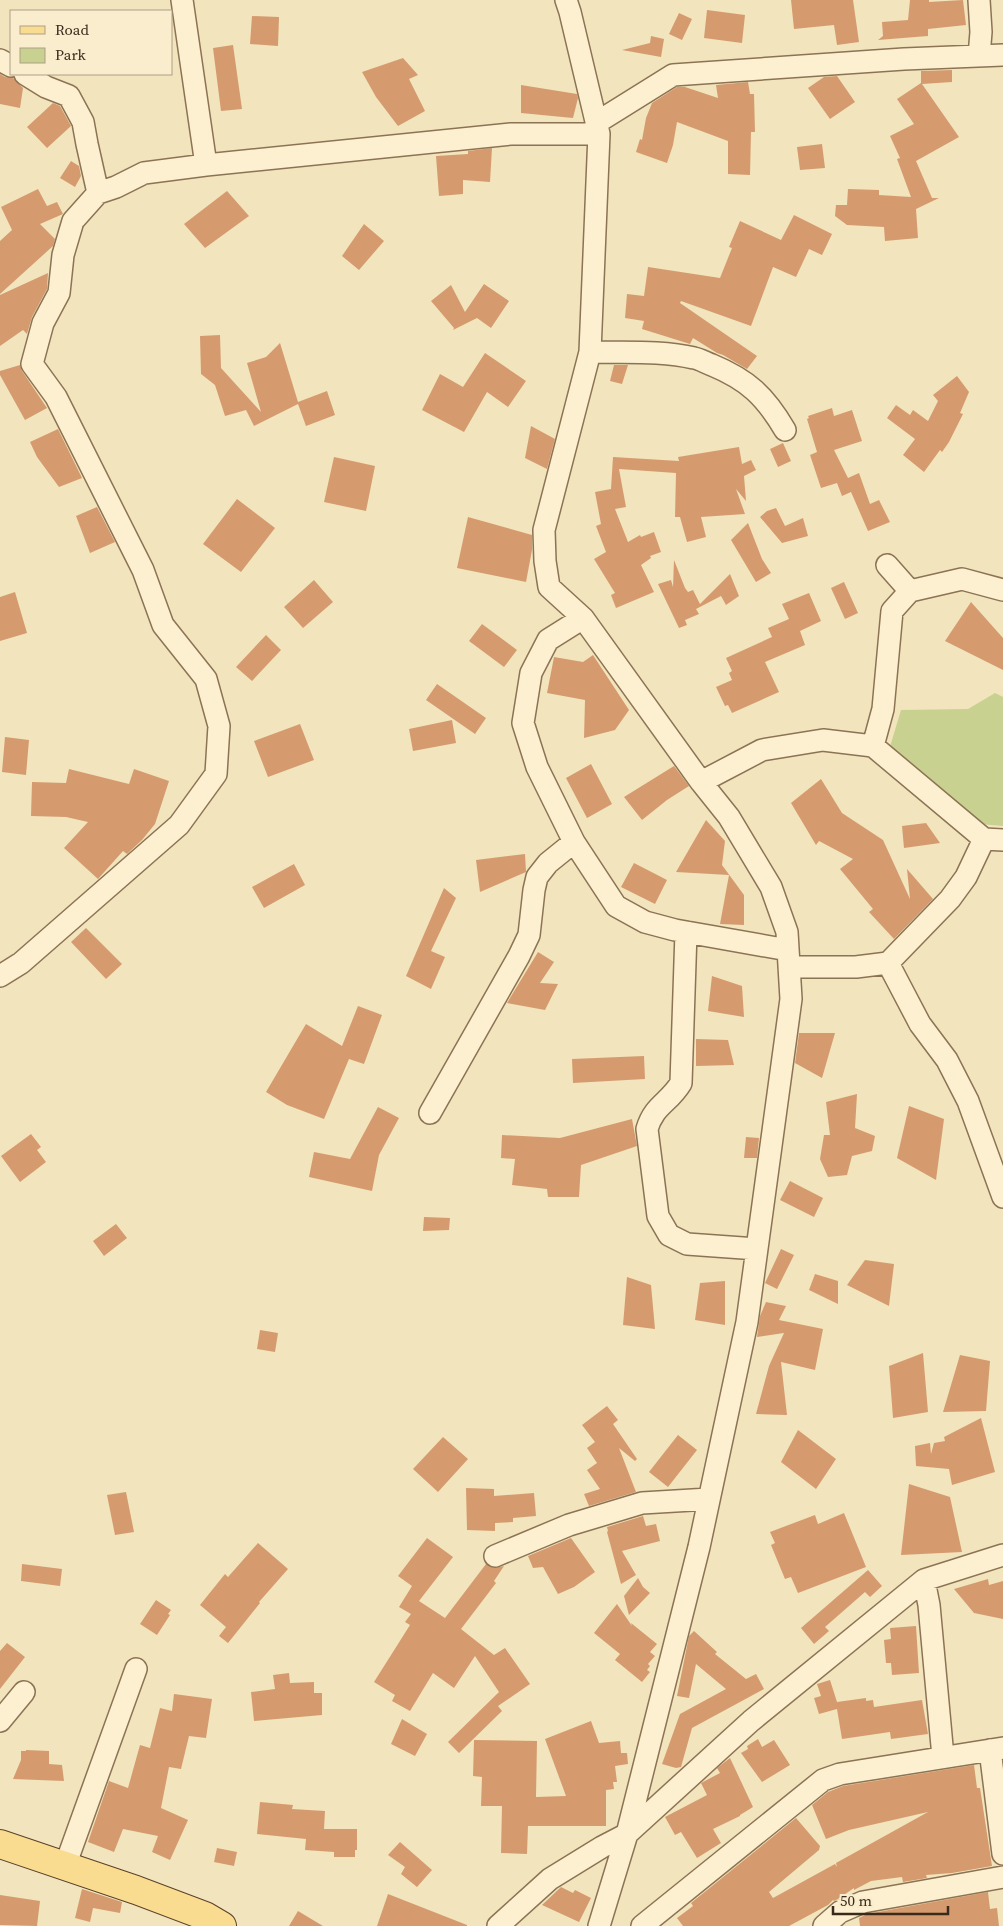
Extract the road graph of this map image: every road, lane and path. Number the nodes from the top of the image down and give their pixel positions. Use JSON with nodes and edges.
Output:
{"nodes":[{"id":1,"x":182,"y":0,"type":"edge"},
{"id":2,"x":566,"y":0,"type":"edge"},
{"id":3,"x":979,"y":0,"type":"edge"},
{"id":4,"x":979,"y":56,"type":"junction"},
{"id":5,"x":1003,"y":56,"type":"edge"},
{"id":6,"x":27,"y":75,"type":"edge"},
{"id":7,"x":597,"y":128,"type":"junction"},
{"id":8,"x":206,"y":165,"type":"junction"},
{"id":9,"x":98,"y":193,"type":"junction"},
{"id":10,"x":590,"y":352,"type":"junction"},
{"id":11,"x":785,"y":430,"type":"dead end"},
{"id":12,"x":887,"y":565,"type":"dead end"},
{"id":13,"x":1003,"y":590,"type":"edge"},
{"id":14,"x":910,"y":591,"type":"junction"},
{"id":15,"x":583,"y":618,"type":"junction"},
{"id":16,"x":873,"y":746,"type":"junction"},
{"id":17,"x":701,"y":782,"type":"junction"},
{"id":18,"x":993,"y":839,"type":"edge"},
{"id":19,"x":574,"y":842,"type":"junction"},
{"id":20,"x":686,"y":932,"type":"junction"},
{"id":21,"x":789,"y":959,"type":"junction"},
{"id":22,"x":888,"y":963,"type":"junction"},
{"id":23,"x":0,"y":976,"type":"edge"},
{"id":24,"x":430,"y":1113,"type":"dead end"},
{"id":25,"x":1003,"y":1197,"type":"edge"},
{"id":26,"x":757,"y":1249,"type":"junction"},
{"id":27,"x":709,"y":1499,"type":"junction"},
{"id":28,"x":1003,"y":1555,"type":"edge"},
{"id":29,"x":495,"y":1556,"type":"dead end"},
{"id":30,"x":924,"y":1580,"type":"junction"},
{"id":31,"x":136,"y":1669,"type":"dead end"},
{"id":32,"x":24,"y":1692,"type":"dead end"},
{"id":33,"x":0,"y":1721,"type":"edge"},
{"id":34,"x":996,"y":1749,"type":"edge"},
{"id":35,"x":943,"y":1757,"type":"junction"},
{"id":36,"x":627,"y":1834,"type":"junction"},
{"id":37,"x":0,"y":1844,"type":"edge"},
{"id":38,"x":1003,"y":1854,"type":"edge"},
{"id":39,"x":65,"y":1866,"type":"junction"},
{"id":40,"x":1003,"y":1878,"type":"edge"},
{"id":41,"x":222,"y":1926,"type":"edge"},
{"id":42,"x":498,"y":1926,"type":"edge"},
{"id":43,"x":599,"y":1926,"type":"edge"},
{"id":44,"x":642,"y":1926,"type":"edge"},
{"id":45,"x":824,"y":1926,"type":"edge"}],
"edges":[{"from":1,"to":8,"type":"street"},
{"from":2,"to":7,"type":"street"},
{"from":3,"to":4,"type":"street"},
{"from":4,"to":5,"type":"street"},
{"from":4,"to":7,"type":"street"},
{"from":6,"to":9,"type":"street"},
{"from":7,"to":8,"type":"street"},
{"from":7,"to":10,"type":"street"},
{"from":8,"to":9,"type":"street"},
{"from":9,"to":23,"type":"street"},
{"from":10,"to":11,"type":"street"},
{"from":10,"to":15,"type":"street"},
{"from":12,"to":14,"type":"street"},
{"from":13,"to":14,"type":"street"},
{"from":14,"to":16,"type":"street"},
{"from":15,"to":17,"type":"street"},
{"from":15,"to":19,"type":"street"},
{"from":16,"to":17,"type":"street"},
{"from":16,"to":18,"type":"street"},
{"from":17,"to":21,"type":"street"},
{"from":18,"to":22,"type":"street"},
{"from":19,"to":20,"type":"street"},
{"from":19,"to":24,"type":"street"},
{"from":20,"to":21,"type":"street"},
{"from":20,"to":26,"type":"street"},
{"from":21,"to":22,"type":"street"},
{"from":21,"to":26,"type":"street"},
{"from":22,"to":25,"type":"street"},
{"from":26,"to":27,"type":"street"},
{"from":27,"to":29,"type":"street"},
{"from":27,"to":36,"type":"street"},
{"from":28,"to":30,"type":"street"},
{"from":30,"to":35,"type":"street"},
{"from":30,"to":36,"type":"street"},
{"from":31,"to":39,"type":"street"},
{"from":32,"to":33,"type":"street"},
{"from":34,"to":35,"type":"street"},
{"from":34,"to":38,"type":"street"},
{"from":35,"to":44,"type":"street"},
{"from":36,"to":42,"type":"street"},
{"from":36,"to":43,"type":"street"},
{"from":37,"to":39,"type":"main road"},
{"from":39,"to":41,"type":"main road"},
{"from":40,"to":45,"type":"street"}]}
